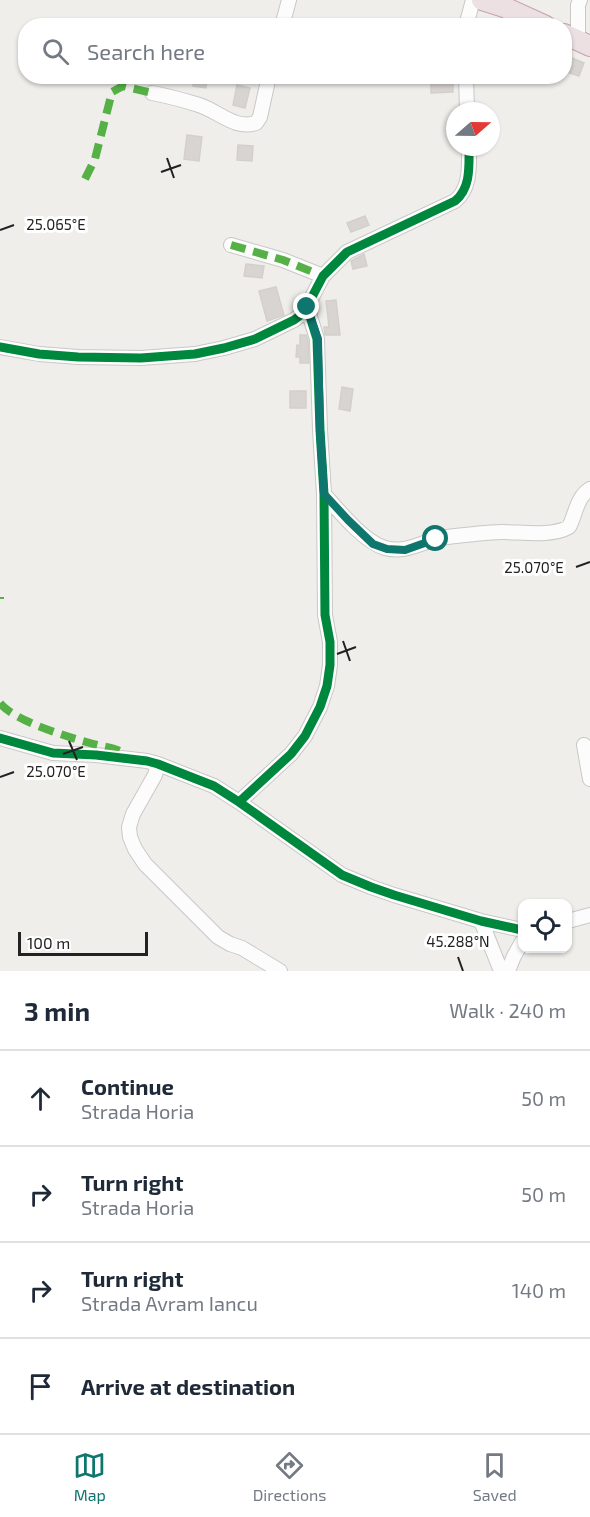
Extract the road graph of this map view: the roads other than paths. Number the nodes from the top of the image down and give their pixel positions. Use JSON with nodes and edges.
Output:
{"nodes":[{"id":1,"x":289,"y":0,"type":"edge"},
{"id":2,"x":473,"y":0,"type":"edge"},
{"id":3,"x":482,"y":0,"type":"edge"},
{"id":4,"x":580,"y":0,"type":"edge"},
{"id":5,"x":284,"y":18,"type":"edge"},
{"id":6,"x":468,"y":18,"type":"edge"},
{"id":7,"x":528,"y":18,"type":"edge"},
{"id":8,"x":578,"y":40,"type":"edge"},
{"id":9,"x":267,"y":84,"type":"edge"},
{"id":10,"x":466,"y":84,"type":"edge"},
{"id":11,"x":152,"y":93,"type":"dead end"},
{"id":12,"x":467,"y":102,"type":"edge"},
{"id":13,"x":468,"y":156,"type":"edge"},
{"id":14,"x":231,"y":245,"type":"dead end"},
{"id":15,"x":323,"y":276,"type":"junction"},
{"id":16,"x":307,"y":307,"type":"junction"},
{"id":17,"x":0,"y":347,"type":"edge"},
{"id":18,"x":590,"y":489,"type":"edge"},
{"id":19,"x":324,"y":494,"type":"junction"},
{"id":20,"x":0,"y":738,"type":"edge"},
{"id":21,"x":584,"y":745,"type":"dead end"},
{"id":22,"x":158,"y":764,"type":"junction"},
{"id":23,"x":590,"y":780,"type":"edge"},
{"id":24,"x":239,"y":802,"type":"junction"},
{"id":25,"x":590,"y":915,"type":"edge"},
{"id":26,"x":572,"y":920,"type":"edge"},
{"id":27,"x":482,"y":921,"type":"junction"},
{"id":28,"x":518,"y":929,"type":"edge"},
{"id":29,"x":518,"y":949,"type":"edge"},
{"id":30,"x":280,"y":971,"type":"edge"},
{"id":31,"x":501,"y":971,"type":"edge"},
{"id":32,"x":508,"y":971,"type":"edge"}],
"edges":[{"from":1,"to":5,"type":"street"},
{"from":2,"to":6,"type":"street"},
{"from":3,"to":7,"type":"highway"},
{"from":4,"to":8,"type":"street"},
{"from":9,"to":11,"type":"street"},
{"from":10,"to":12,"type":"street"},
{"from":13,"to":15,"type":"street"},
{"from":14,"to":15,"type":"street"},
{"from":15,"to":16,"type":"street"},
{"from":16,"to":17,"type":"street"},
{"from":16,"to":19,"type":"street"},
{"from":18,"to":19,"type":"street"},
{"from":19,"to":24,"type":"street"},
{"from":20,"to":22,"type":"street"},
{"from":21,"to":23,"type":"street"},
{"from":22,"to":24,"type":"street"},
{"from":22,"to":30,"type":"street"},
{"from":24,"to":27,"type":"street"},
{"from":25,"to":26,"type":"street"},
{"from":27,"to":28,"type":"street"},
{"from":27,"to":31,"type":"street"},
{"from":29,"to":32,"type":"street"}]}
